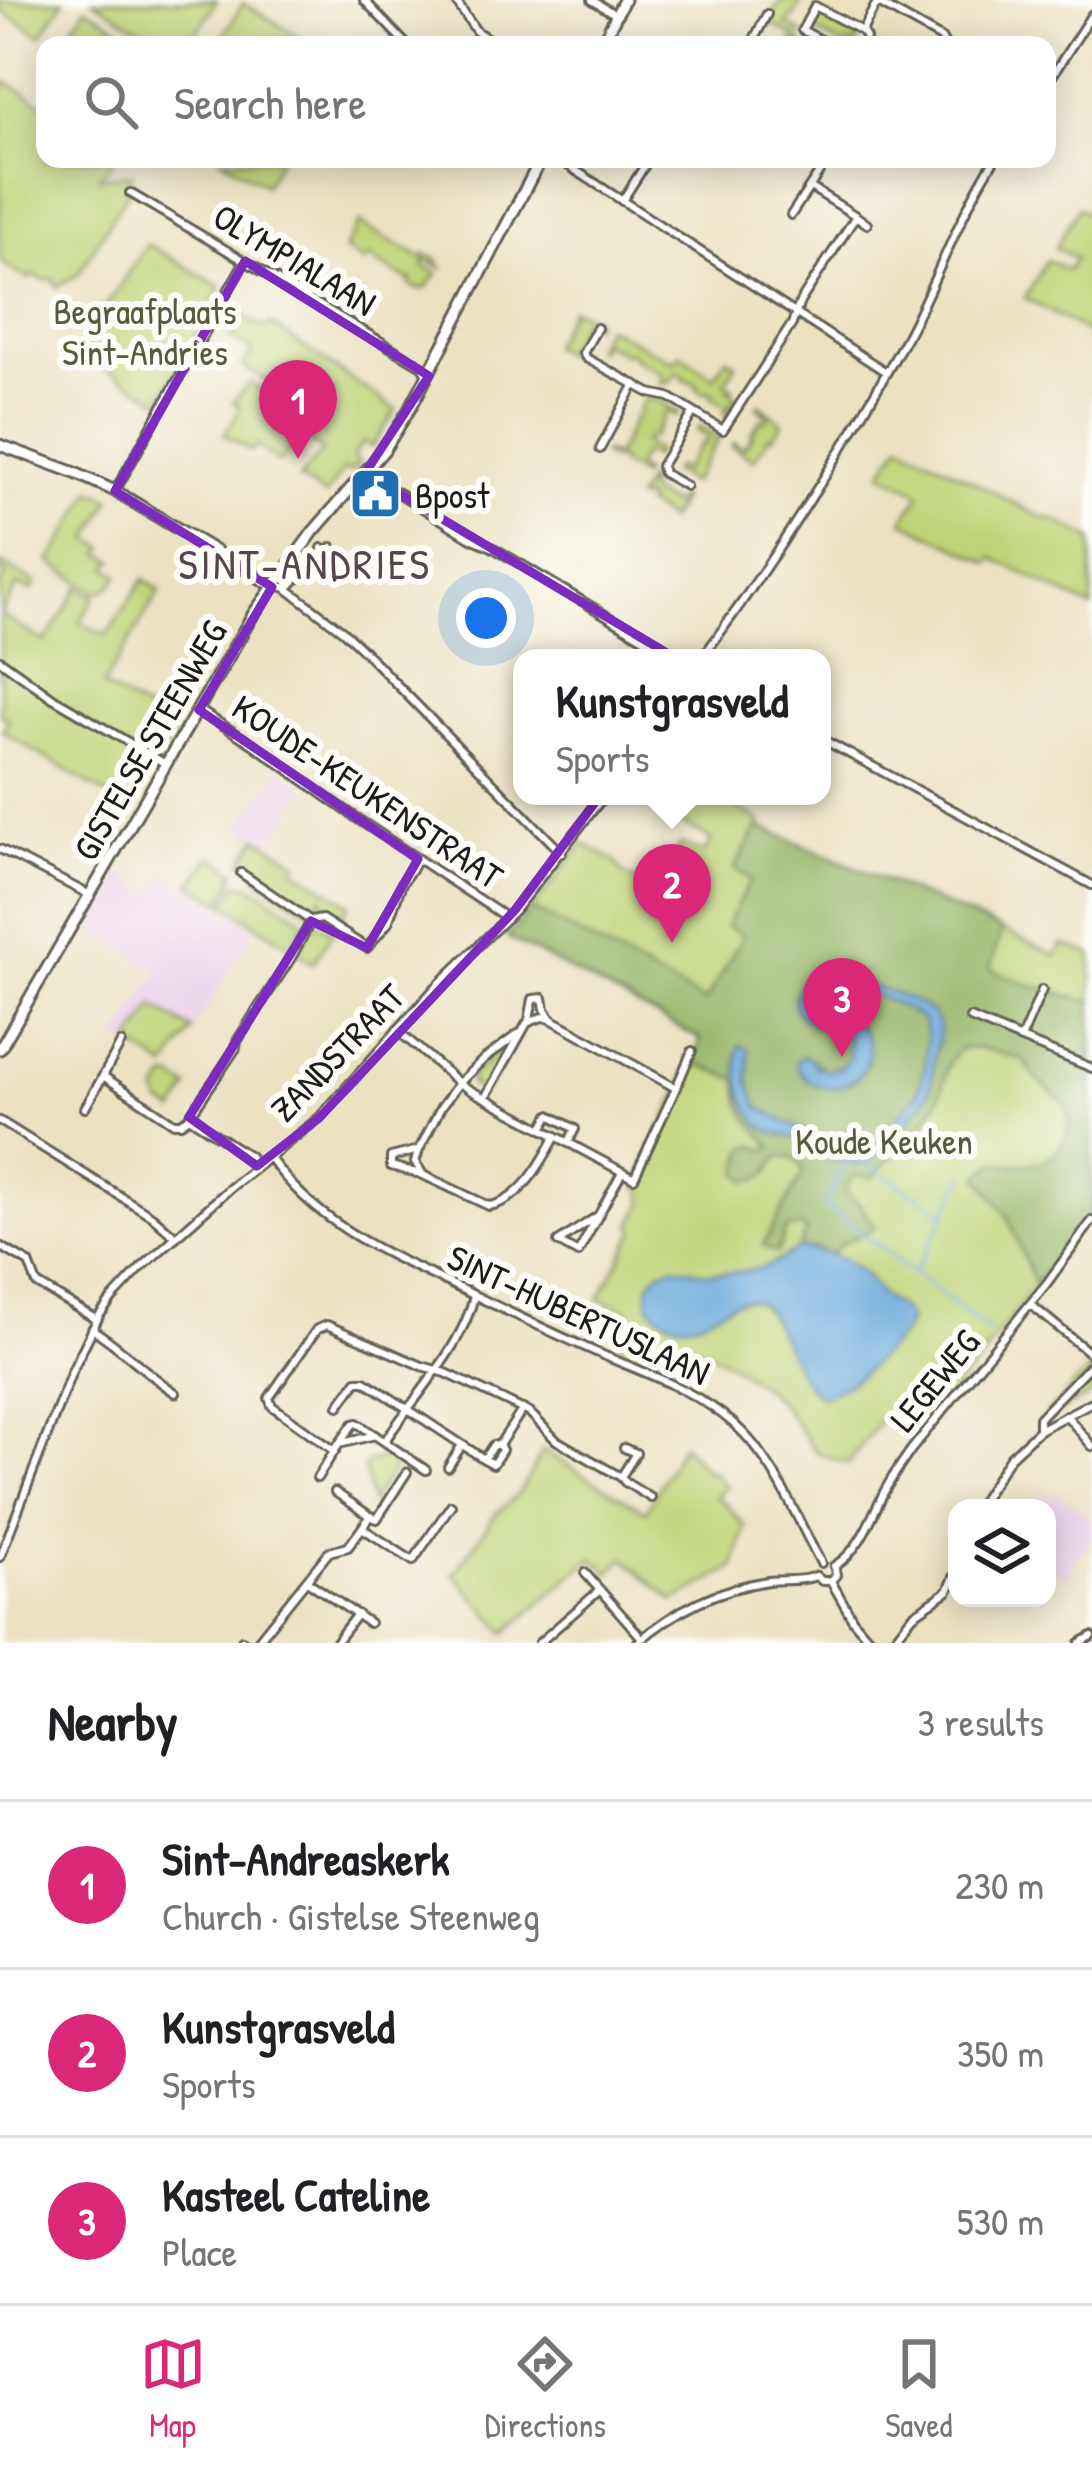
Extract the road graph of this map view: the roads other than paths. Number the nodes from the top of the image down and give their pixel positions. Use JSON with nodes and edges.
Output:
{"nodes":[{"id":1,"x":364,"y":0,"type":"edge"},
{"id":2,"x":455,"y":0,"type":"edge"},
{"id":3,"x":592,"y":0,"type":"edge"},
{"id":4,"x":624,"y":0,"type":"edge"},
{"id":5,"x":383,"y":1,"type":"edge"},
{"id":6,"x":880,"y":2,"type":"edge"},
{"id":7,"x":375,"y":10,"type":"junction"},
{"id":8,"x":767,"y":14,"type":"dead end"},
{"id":9,"x":1092,"y":14,"type":"edge"},
{"id":10,"x":616,"y":15,"type":"junction"},
{"id":11,"x":862,"y":31,"type":"junction"},
{"id":12,"x":399,"y":36,"type":"edge"},
{"id":13,"x":481,"y":36,"type":"edge"},
{"id":14,"x":606,"y":36,"type":"edge"},
{"id":15,"x":756,"y":36,"type":"edge"},
{"id":16,"x":813,"y":36,"type":"edge"},
{"id":17,"x":865,"y":36,"type":"edge"},
{"id":18,"x":938,"y":36,"type":"edge"},
{"id":19,"x":1056,"y":70,"type":"edge"},
{"id":20,"x":536,"y":168,"type":"edge"},
{"id":21,"x":572,"y":168,"type":"edge"},
{"id":22,"x":643,"y":168,"type":"edge"},
{"id":23,"x":822,"y":168,"type":"edge"},
{"id":24,"x":990,"y":168,"type":"edge"},
{"id":25,"x":810,"y":187,"type":"junction"},
{"id":26,"x":130,"y":193,"type":"dead end"},
{"id":27,"x":622,"y":201,"type":"junction"},
{"id":28,"x":791,"y":214,"type":"dead end"},
{"id":29,"x":856,"y":216,"type":"junction"},
{"id":30,"x":867,"y":224,"type":"dead end"},
{"id":31,"x":245,"y":261,"type":"junction"},
{"id":32,"x":795,"y":313,"type":"junction"},
{"id":33,"x":597,"y":328,"type":"dead end"},
{"id":34,"x":886,"y":372,"type":"junction"},
{"id":35,"x":428,"y":376,"type":"junction"},
{"id":36,"x":635,"y":384,"type":"junction"},
{"id":37,"x":693,"y":412,"type":"junction"},
{"id":38,"x":0,"y":445,"type":"edge"},
{"id":39,"x":600,"y":449,"type":"dead end"},
{"id":40,"x":366,"y":472,"type":"junction"},
{"id":41,"x":686,"y":486,"type":"dead end"},
{"id":42,"x":115,"y":491,"type":"junction"},
{"id":43,"x":332,"y":547,"type":"dead end"},
{"id":44,"x":296,"y":554,"type":"junction"},
{"id":45,"x":310,"y":569,"type":"junction"},
{"id":46,"x":279,"y":586,"type":"junction"},
{"id":47,"x":662,"y":649,"type":"edge"},
{"id":48,"x":708,"y":649,"type":"edge"},
{"id":49,"x":0,"y":660,"type":"edge"},
{"id":50,"x":199,"y":710,"type":"junction"},
{"id":51,"x":831,"y":744,"type":"edge"},
{"id":52,"x":167,"y":765,"type":"junction"},
{"id":53,"x":513,"y":803,"type":"edge"},
{"id":54,"x":515,"y":805,"type":"edge"},
{"id":55,"x":597,"y":805,"type":"edge"},
{"id":56,"x":0,"y":849,"type":"edge"},
{"id":57,"x":562,"y":853,"type":"junction"},
{"id":58,"x":418,"y":859,"type":"junction"},
{"id":59,"x":241,"y":873,"type":"dead end"},
{"id":60,"x":1092,"y":885,"type":"edge"},
{"id":61,"x":90,"y":895,"type":"junction"},
{"id":62,"x":507,"y":919,"type":"junction"},
{"id":63,"x":310,"y":921,"type":"junction"},
{"id":64,"x":1042,"y":990,"type":"dead end"},
{"id":65,"x":970,"y":1018,"type":"dead end"},
{"id":66,"x":551,"y":1019,"type":"junction"},
{"id":67,"x":529,"y":1020,"type":"junction"},
{"id":68,"x":397,"y":1030,"type":"junction"},
{"id":69,"x":520,"y":1032,"type":"junction"},
{"id":70,"x":1021,"y":1039,"type":"junction"},
{"id":71,"x":121,"y":1043,"type":"dead end"},
{"id":72,"x":0,"y":1049,"type":"edge"},
{"id":73,"x":692,"y":1051,"type":"dead end"},
{"id":74,"x":1092,"y":1068,"type":"edge"},
{"id":75,"x":103,"y":1076,"type":"junction"},
{"id":76,"x":459,"y":1083,"type":"junction"},
{"id":77,"x":676,"y":1088,"type":"junction"},
{"id":78,"x":485,"y":1098,"type":"junction"},
{"id":79,"x":85,"y":1108,"type":"dead end"},
{"id":80,"x":189,"y":1118,"type":"junction"},
{"id":81,"x":0,"y":1120,"type":"edge"},
{"id":82,"x":542,"y":1129,"type":"junction"},
{"id":83,"x":556,"y":1136,"type":"junction"},
{"id":84,"x":568,"y":1143,"type":"junction"},
{"id":85,"x":418,"y":1150,"type":"junction"},
{"id":86,"x":269,"y":1157,"type":"junction"},
{"id":87,"x":256,"y":1166,"type":"junction"},
{"id":88,"x":622,"y":1172,"type":"junction"},
{"id":89,"x":424,"y":1175,"type":"junction"},
{"id":90,"x":596,"y":1217,"type":"junction"},
{"id":91,"x":1092,"y":1221,"type":"edge"},
{"id":92,"x":176,"y":1237,"type":"junction"},
{"id":93,"x":0,"y":1246,"type":"edge"},
{"id":94,"x":473,"y":1295,"type":"junction"},
{"id":95,"x":1030,"y":1304,"type":"junction"},
{"id":96,"x":97,"y":1320,"type":"junction"},
{"id":97,"x":92,"y":1329,"type":"junction"},
{"id":98,"x":1092,"y":1359,"type":"edge"},
{"id":99,"x":435,"y":1370,"type":"junction"},
{"id":100,"x":176,"y":1393,"type":"dead end"},
{"id":101,"x":1092,"y":1402,"type":"edge"},
{"id":102,"x":340,"y":1406,"type":"dead end"},
{"id":103,"x":408,"y":1409,"type":"junction"},
{"id":104,"x":523,"y":1409,"type":"junction"},
{"id":105,"x":1066,"y":1414,"type":"junction"},
{"id":106,"x":1039,"y":1430,"type":"junction"},
{"id":107,"x":375,"y":1435,"type":"junction"},
{"id":108,"x":385,"y":1441,"type":"junction"},
{"id":109,"x":462,"y":1445,"type":"junction"},
{"id":110,"x":1092,"y":1446,"type":"edge"},
{"id":111,"x":337,"y":1448,"type":"junction"},
{"id":112,"x":624,"y":1448,"type":"dead end"},
{"id":113,"x":636,"y":1453,"type":"junction"},
{"id":114,"x":646,"y":1459,"type":"dead end"},
{"id":115,"x":448,"y":1467,"type":"dead end"},
{"id":116,"x":426,"y":1470,"type":"dead end"},
{"id":117,"x":407,"y":1472,"type":"dead end"},
{"id":118,"x":621,"y":1477,"type":"junction"},
{"id":119,"x":317,"y":1478,"type":"dead end"},
{"id":120,"x":335,"y":1492,"type":"dead end"},
{"id":121,"x":651,"y":1498,"type":"dead end"},
{"id":122,"x":983,"y":1499,"type":"edge"},
{"id":123,"x":451,"y":1505,"type":"dead end"},
{"id":124,"x":370,"y":1516,"type":"junction"},
{"id":125,"x":362,"y":1528,"type":"junction"},
{"id":126,"x":0,"y":1557,"type":"edge"},
{"id":127,"x":821,"y":1563,"type":"junction"},
{"id":128,"x":834,"y":1566,"type":"junction"},
{"id":129,"x":585,"y":1573,"type":"dead end"},
{"id":130,"x":816,"y":1576,"type":"junction"},
{"id":131,"x":307,"y":1581,"type":"junction"},
{"id":132,"x":831,"y":1581,"type":"junction"},
{"id":133,"x":600,"y":1590,"type":"junction"},
{"id":134,"x":948,"y":1591,"type":"edge"},
{"id":135,"x":357,"y":1614,"type":"junction"},
{"id":136,"x":369,"y":1622,"type":"dead end"},
{"id":137,"x":1092,"y":1636,"type":"edge"},
{"id":138,"x":640,"y":1641,"type":"edge"},
{"id":139,"x":256,"y":1643,"type":"edge"},
{"id":140,"x":334,"y":1643,"type":"edge"},
{"id":141,"x":539,"y":1643,"type":"edge"},
{"id":142,"x":874,"y":1643,"type":"edge"},
{"id":143,"x":891,"y":1643,"type":"edge"},
{"id":144,"x":1080,"y":1643,"type":"edge"}],
"edges":[{"from":1,"to":7,"type":"street"},
{"from":2,"to":13,"type":"street"},
{"from":3,"to":10,"type":"street"},
{"from":4,"to":10,"type":"main road"},
{"from":5,"to":7,"type":"street"},
{"from":6,"to":11,"type":"street"},
{"from":6,"to":18,"type":"street"},
{"from":7,"to":12,"type":"street"},
{"from":8,"to":15,"type":"street"},
{"from":9,"to":19,"type":"street"},
{"from":10,"to":14,"type":"main road"},
{"from":11,"to":16,"type":"street"},
{"from":11,"to":17,"type":"street"},
{"from":20,"to":35,"type":"main road","name":"GISTELSE STEENWEG"},
{"from":21,"to":27,"type":"street"},
{"from":22,"to":27,"type":"street"},
{"from":23,"to":25,"type":"street"},
{"from":24,"to":34,"type":"street"},
{"from":25,"to":28,"type":"street"},
{"from":25,"to":29,"type":"street"},
{"from":26,"to":31,"type":"street","name":"OLYMPIALAAN"},
{"from":27,"to":32,"type":"street"},
{"from":29,"to":30,"type":"street"},
{"from":29,"to":32,"type":"street"},
{"from":31,"to":35,"type":"street","name":"OLYMPIALAAN"},
{"from":31,"to":42,"type":"street"},
{"from":32,"to":34,"type":"street"},
{"from":32,"to":37,"type":"street"},
{"from":33,"to":36,"type":"street"},
{"from":34,"to":48,"type":"street"},
{"from":35,"to":40,"type":"main road","name":"GISTELSE STEENWEG"},
{"from":36,"to":37,"type":"street"},
{"from":36,"to":39,"type":"street"},
{"from":37,"to":41,"type":"street"},
{"from":38,"to":42,"type":"main road"},
{"from":40,"to":44,"type":"main road","name":"GISTELSE STEENWEG"},
{"from":40,"to":47,"type":"street"},
{"from":42,"to":46,"type":"main road"},
{"from":43,"to":45,"type":"street"},
{"from":44,"to":45,"type":"street"},
{"from":44,"to":46,"type":"main road","name":"GISTELSE STEENWEG"},
{"from":45,"to":46,"type":"street"},
{"from":46,"to":50,"type":"main road","name":"GISTELSE STEENWEG"},
{"from":46,"to":53,"type":"street"},
{"from":49,"to":52,"type":"street"},
{"from":50,"to":52,"type":"main road","name":"GISTELSE STEENWEG"},
{"from":50,"to":58,"type":"street","name":"KOUDE-KEUKENSTRAAT"},
{"from":51,"to":60,"type":"street"},
{"from":52,"to":61,"type":"main road","name":"GISTELSE STEENWEG"},
{"from":54,"to":57,"type":"street"},
{"from":55,"to":57,"type":"street","name":"ZANDSTRAAT"},
{"from":56,"to":61,"type":"street"},
{"from":57,"to":62,"type":"street","name":"ZANDSTRAAT"},
{"from":58,"to":62,"type":"street","name":"KOUDE-KEUKENSTRAAT"},
{"from":58,"to":63,"type":"street"},
{"from":59,"to":63,"type":"street"},
{"from":61,"to":72,"type":"main road","name":"GISTELSE STEENWEG"},
{"from":62,"to":68,"type":"street","name":"ZANDSTRAAT"},
{"from":63,"to":80,"type":"street"},
{"from":64,"to":70,"type":"street"},
{"from":65,"to":70,"type":"street"},
{"from":66,"to":67,"type":"street"},
{"from":66,"to":67,"type":"street"},
{"from":66,"to":77,"type":"street"},
{"from":67,"to":69,"type":"street"},
{"from":68,"to":76,"type":"street"},
{"from":68,"to":86,"type":"street","name":"ZANDSTRAAT"},
{"from":69,"to":76,"type":"street"},
{"from":69,"to":78,"type":"street"},
{"from":70,"to":74,"type":"street"},
{"from":71,"to":75,"type":"street"},
{"from":73,"to":77,"type":"street"},
{"from":75,"to":79,"type":"street"},
{"from":75,"to":80,"type":"street"},
{"from":76,"to":78,"type":"street"},
{"from":76,"to":85,"type":"street"},
{"from":77,"to":88,"type":"street"},
{"from":78,"to":82,"type":"street"},
{"from":80,"to":87,"type":"street"},
{"from":81,"to":92,"type":"street"},
{"from":82,"to":83,"type":"street"},
{"from":82,"to":84,"type":"street"},
{"from":83,"to":84,"type":"street"},
{"from":83,"to":89,"type":"street"},
{"from":84,"to":88,"type":"street"},
{"from":85,"to":89,"type":"street"},
{"from":85,"to":89,"type":"street"},
{"from":86,"to":87,"type":"street","name":"ZANDSTRAAT"},
{"from":86,"to":94,"type":"street","name":"SINT-HUBERTUSLAAN"},
{"from":87,"to":92,"type":"street","name":"ZANDSTRAAT"},
{"from":88,"to":90,"type":"street"},
{"from":90,"to":90,"type":"street"},
{"from":91,"to":95,"type":"street","name":"LEGEWEG"},
{"from":92,"to":96,"type":"street","name":"ZANDSTRAAT"},
{"from":93,"to":96,"type":"street"},
{"from":94,"to":99,"type":"street"},
{"from":94,"to":127,"type":"street","name":"SINT-HUBERTUSLAAN"},
{"from":95,"to":98,"type":"street"},
{"from":95,"to":128,"type":"street","name":"LEGEWEG"},
{"from":96,"to":97,"type":"street","name":"ZANDSTRAAT"},
{"from":97,"to":100,"type":"street"},
{"from":97,"to":126,"type":"street","name":"ZANDSTRAAT"},
{"from":98,"to":106,"type":"street"},
{"from":99,"to":103,"type":"street"},
{"from":99,"to":104,"type":"street"},
{"from":99,"to":111,"type":"street"},
{"from":101,"to":105,"type":"street"},
{"from":102,"to":103,"type":"street"},
{"from":103,"to":108,"type":"street"},
{"from":103,"to":109,"type":"street"},
{"from":104,"to":109,"type":"street"},
{"from":104,"to":118,"type":"street"},
{"from":105,"to":106,"type":"street"},
{"from":105,"to":110,"type":"street"},
{"from":106,"to":122,"type":"street"},
{"from":107,"to":108,"type":"street"},
{"from":107,"to":111,"type":"street"},
{"from":107,"to":111,"type":"street"},
{"from":108,"to":116,"type":"street"},
{"from":109,"to":115,"type":"street"},
{"from":111,"to":119,"type":"street"},
{"from":112,"to":113,"type":"street"},
{"from":113,"to":114,"type":"street"},
{"from":113,"to":118,"type":"street"},
{"from":117,"to":124,"type":"street"},
{"from":118,"to":121,"type":"street"},
{"from":120,"to":124,"type":"street"},
{"from":123,"to":125,"type":"street"},
{"from":124,"to":125,"type":"street"},
{"from":125,"to":131,"type":"street"},
{"from":127,"to":128,"type":"street"},
{"from":127,"to":130,"type":"street"},
{"from":128,"to":132,"type":"street"},
{"from":129,"to":133,"type":"street"},
{"from":130,"to":132,"type":"street"},
{"from":130,"to":138,"type":"street"},
{"from":131,"to":135,"type":"street"},
{"from":131,"to":139,"type":"street"},
{"from":132,"to":142,"type":"street"},
{"from":133,"to":138,"type":"street"},
{"from":133,"to":141,"type":"street"},
{"from":134,"to":143,"type":"street"},
{"from":135,"to":136,"type":"street"},
{"from":135,"to":140,"type":"street"},
{"from":137,"to":144,"type":"street"}]}
